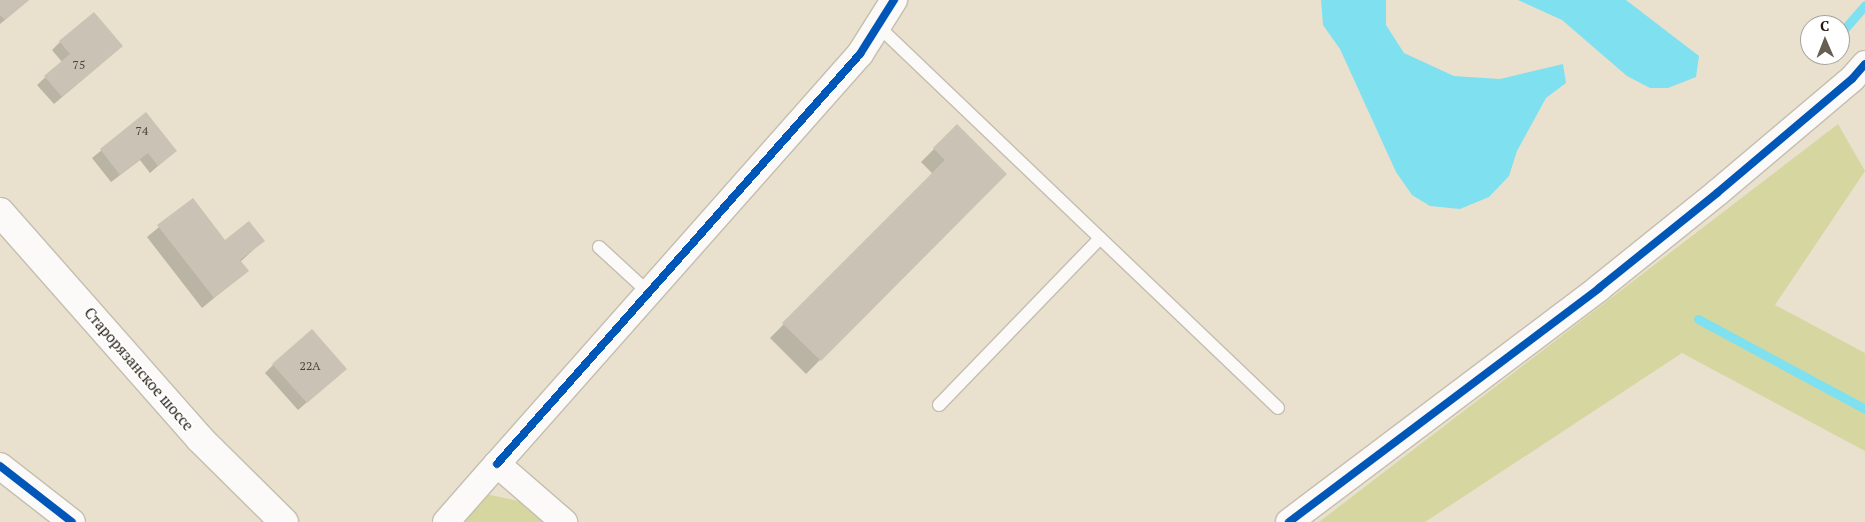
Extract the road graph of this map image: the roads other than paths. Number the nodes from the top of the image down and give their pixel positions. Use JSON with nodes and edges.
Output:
{"nodes":[{"id":1,"x":894,"y":0,"type":"edge"},
{"id":2,"x":878,"y":26,"type":"junction"},
{"id":3,"x":1865,"y":64,"type":"edge"},
{"id":4,"x":0,"y":212,"type":"edge"},
{"id":5,"x":1100,"y":238,"type":"junction"},
{"id":6,"x":599,"y":247,"type":"dead end"},
{"id":7,"x":648,"y":292,"type":"junction"},
{"id":8,"x":939,"y":406,"type":"dead end"},
{"id":9,"x":1278,"y":408,"type":"dead end"},
{"id":10,"x":497,"y":464,"type":"junction"},
{"id":11,"x":0,"y":466,"type":"edge"},
{"id":12,"x":72,"y":522,"type":"edge"},
{"id":13,"x":284,"y":522,"type":"edge"},
{"id":14,"x":446,"y":522,"type":"edge"},
{"id":15,"x":564,"y":522,"type":"edge"},
{"id":16,"x":1289,"y":522,"type":"edge"}],
"edges":[{"from":1,"to":2,"type":"street"},
{"from":2,"to":5,"type":"lane"},
{"from":2,"to":7,"type":"street"},
{"from":3,"to":16,"type":"street"},
{"from":4,"to":13,"type":"main road","name":"Старорязанское шоссе"},
{"from":5,"to":8,"type":"lane"},
{"from":5,"to":9,"type":"lane"},
{"from":6,"to":7,"type":"lane"},
{"from":7,"to":10,"type":"street"},
{"from":10,"to":14,"type":"street"},
{"from":10,"to":15,"type":"street"},
{"from":11,"to":12,"type":"street"}]}
